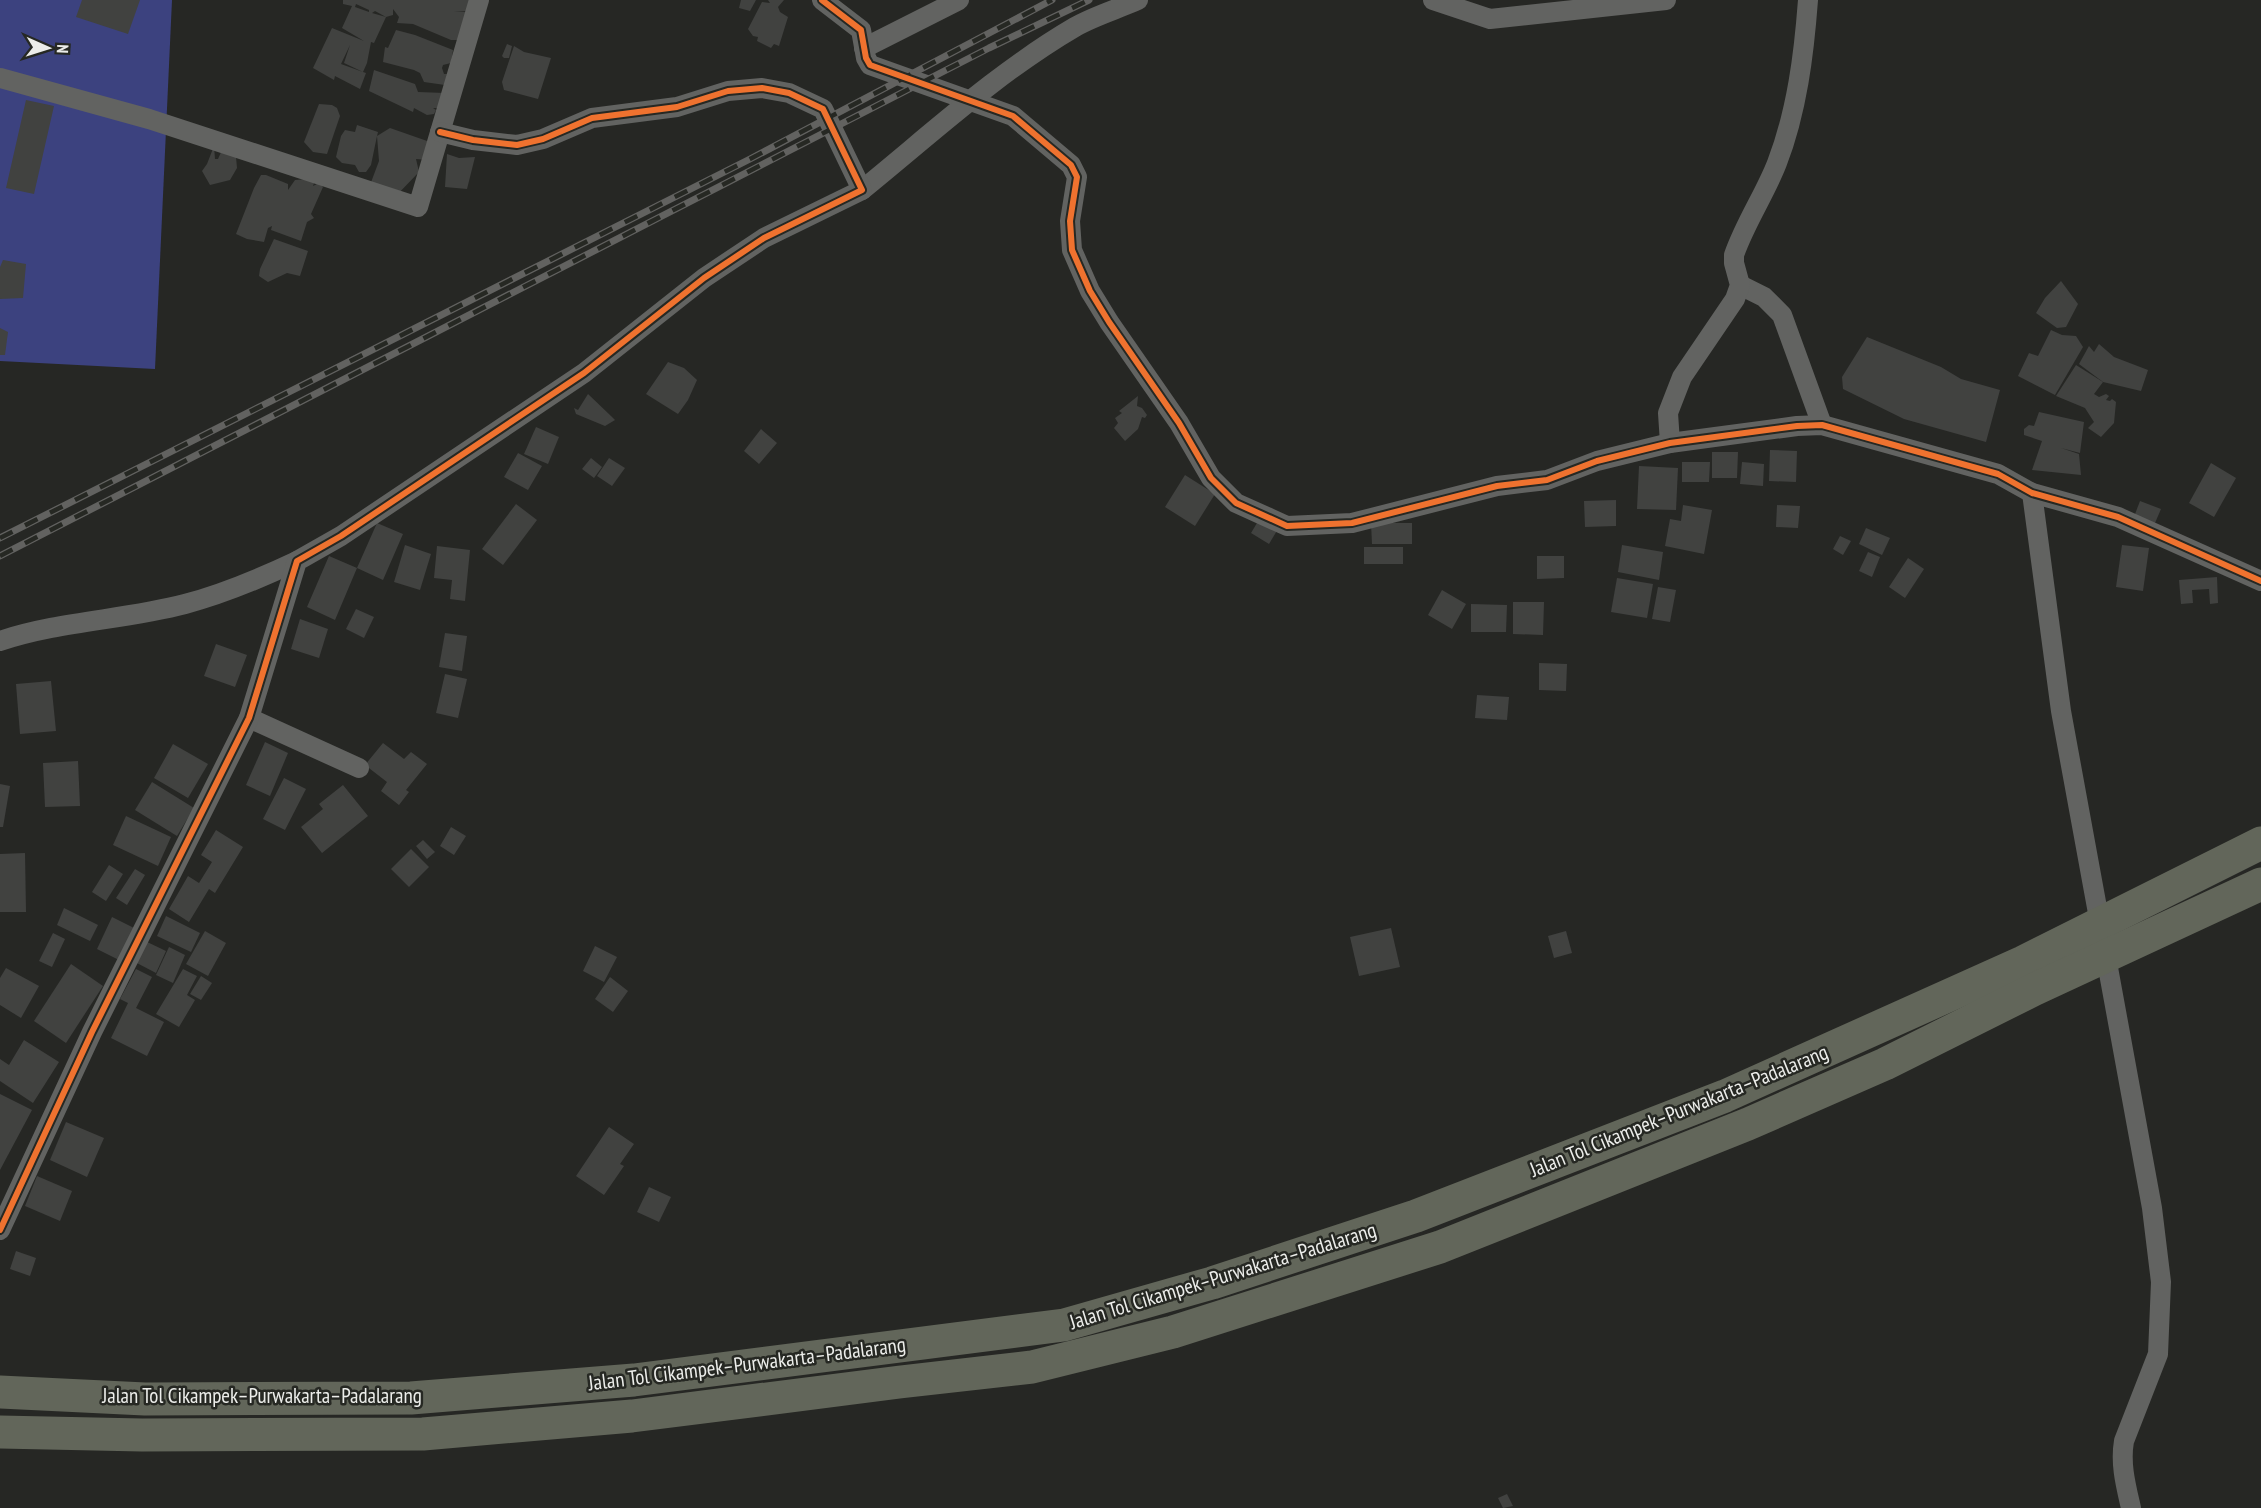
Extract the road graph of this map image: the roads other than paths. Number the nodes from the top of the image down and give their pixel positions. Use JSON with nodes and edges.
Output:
{"nodes":[{"id":1,"x":479,"y":0,"type":"edge"},
{"id":2,"x":822,"y":0,"type":"edge"},
{"id":3,"x":960,"y":0,"type":"edge"},
{"id":4,"x":1138,"y":0,"type":"edge"},
{"id":5,"x":1433,"y":0,"type":"edge"},
{"id":6,"x":1666,"y":0,"type":"edge"},
{"id":7,"x":1808,"y":0,"type":"edge"},
{"id":8,"x":864,"y":48,"type":"junction"},
{"id":9,"x":0,"y":78,"type":"edge"},
{"id":10,"x":970,"y":102,"type":"junction"},
{"id":11,"x":440,"y":132,"type":"junction"},
{"id":12,"x":862,"y":190,"type":"junction"},
{"id":13,"x":1740,"y":285,"type":"junction"},
{"id":14,"x":1822,"y":425,"type":"junction"},
{"id":15,"x":1670,"y":443,"type":"junction"},
{"id":16,"x":2032,"y":493,"type":"junction"},
{"id":17,"x":297,"y":561,"type":"junction"},
{"id":18,"x":2261,"y":581,"type":"edge"},
{"id":19,"x":0,"y":641,"type":"edge"},
{"id":20,"x":249,"y":718,"type":"junction"},
{"id":21,"x":359,"y":768,"type":"dead end"},
{"id":22,"x":2261,"y":843,"type":"edge"},
{"id":23,"x":2261,"y":884,"type":"edge"},
{"id":24,"x":2,"y":1219,"type":"edge"},
{"id":25,"x":0,"y":1392,"type":"edge"},
{"id":26,"x":0,"y":1432,"type":"edge"},
{"id":27,"x":2132,"y":1508,"type":"edge"}],
"edges":[{"from":1,"to":11,"type":"street"},
{"from":2,"to":8,"type":"street"},
{"from":3,"to":8,"type":"street"},
{"from":4,"to":10,"type":"street"},
{"from":5,"to":6,"type":"street"},
{"from":7,"to":13,"type":"street"},
{"from":8,"to":10,"type":"street"},
{"from":9,"to":11,"type":"street"},
{"from":10,"to":12,"type":"street"},
{"from":10,"to":15,"type":"street"},
{"from":11,"to":12,"type":"street"},
{"from":12,"to":17,"type":"street"},
{"from":13,"to":14,"type":"street"},
{"from":13,"to":15,"type":"street"},
{"from":14,"to":15,"type":"street"},
{"from":14,"to":16,"type":"street"},
{"from":16,"to":18,"type":"street"},
{"from":16,"to":27,"type":"street"},
{"from":17,"to":19,"type":"street"},
{"from":17,"to":20,"type":"street"},
{"from":20,"to":21,"type":"street"},
{"from":20,"to":24,"type":"street"},
{"from":22,"to":25,"type":"highway","name":"Jalan Tol Cikampek–Purwakarta–Padalarang"},
{"from":23,"to":26,"type":"highway","name":"Jalan Tol Cikampek–Purwakarta–Padalarang"}]}
